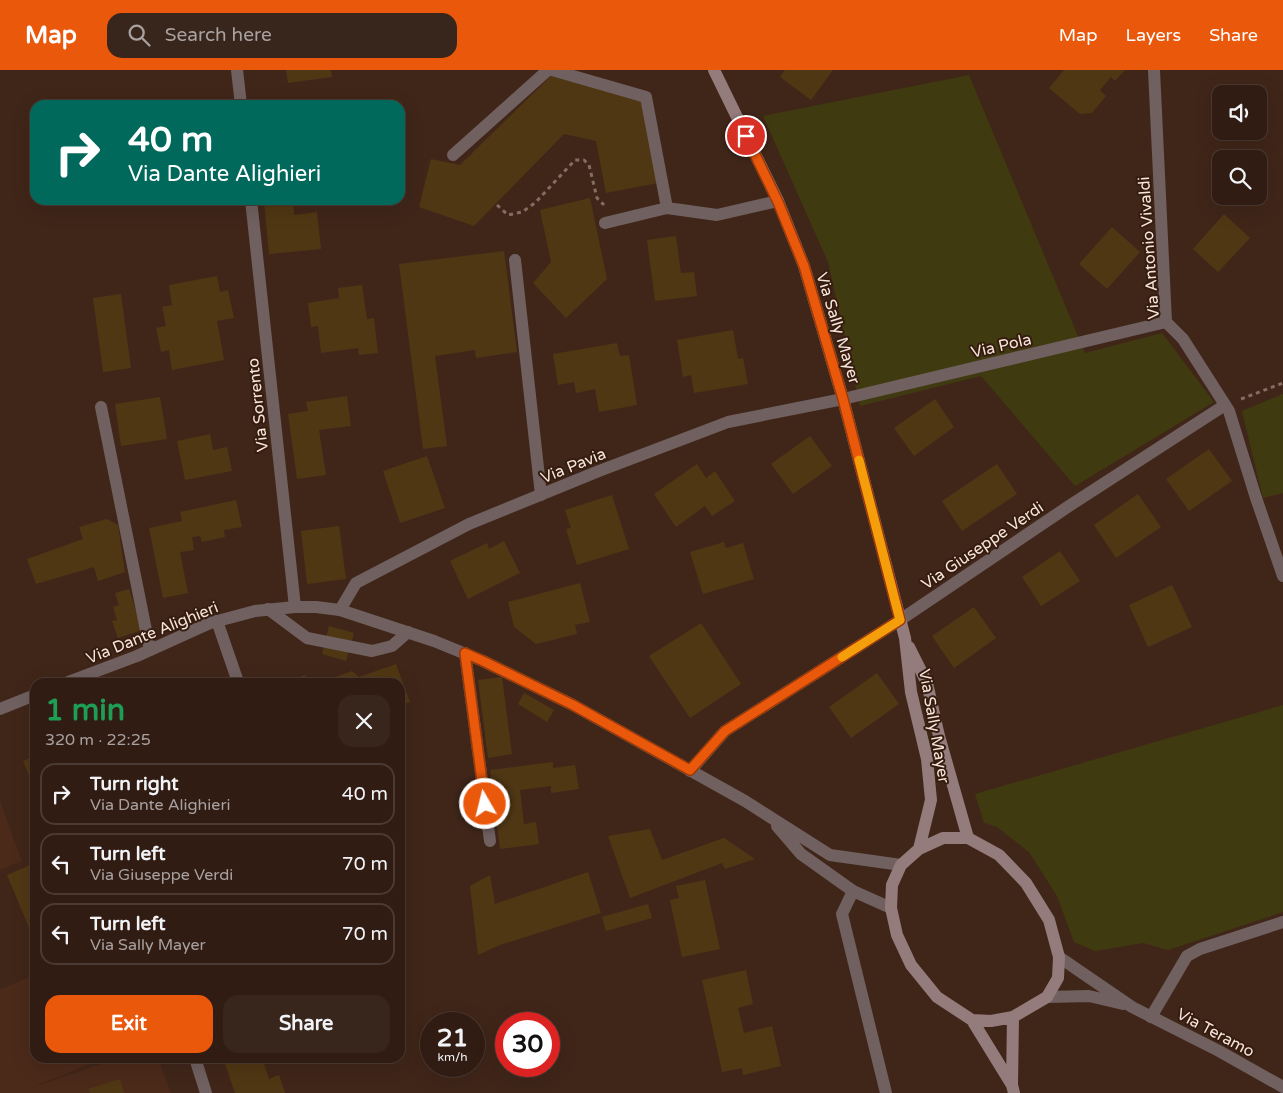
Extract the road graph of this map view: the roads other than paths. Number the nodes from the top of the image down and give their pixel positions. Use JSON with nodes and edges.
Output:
{"nodes":[{"id":1,"x":237,"y":70,"type":"edge"},
{"id":2,"x":550,"y":70,"type":"edge"},
{"id":3,"x":714,"y":70,"type":"edge"},
{"id":4,"x":1154,"y":70,"type":"edge"},
{"id":5,"x":240,"y":100,"type":"edge"},
{"id":6,"x":453,"y":155,"type":"dead end"},
{"id":7,"x":778,"y":202,"type":"junction"},
{"id":8,"x":252,"y":205,"type":"edge"},
{"id":9,"x":667,"y":208,"type":"junction"},
{"id":10,"x":605,"y":223,"type":"dead end"},
{"id":11,"x":515,"y":260,"type":"dead end"},
{"id":12,"x":1166,"y":322,"type":"junction"},
{"id":13,"x":843,"y":399,"type":"junction"},
{"id":14,"x":1224,"y":405,"type":"junction"},
{"id":15,"x":101,"y":407,"type":"dead end"},
{"id":16,"x":541,"y":495,"type":"junction"},
{"id":17,"x":1283,"y":576,"type":"edge"},
{"id":18,"x":295,"y":607,"type":"junction"},
{"id":19,"x":268,"y":609,"type":"junction"},
{"id":20,"x":340,"y":610,"type":"junction"},
{"id":21,"x":900,"y":620,"type":"junction"},
{"id":22,"x":218,"y":621,"type":"junction"},
{"id":23,"x":408,"y":632,"type":"junction"},
{"id":24,"x":905,"y":638,"type":"junction"},
{"id":25,"x":150,"y":650,"type":"junction"},
{"id":26,"x":465,"y":653,"type":"junction"},
{"id":27,"x":80,"y":678,"type":"edge"},
{"id":28,"x":237,"y":678,"type":"edge"},
{"id":29,"x":30,"y":697,"type":"edge"},
{"id":30,"x":0,"y":709,"type":"edge"},
{"id":31,"x":690,"y":770,"type":"junction"},
{"id":32,"x":769,"y":816,"type":"junction"},
{"id":33,"x":968,"y":838,"type":"junction"},
{"id":34,"x":490,"y":841,"type":"dead end"},
{"id":35,"x":919,"y":849,"type":"junction"},
{"id":36,"x":902,"y":865,"type":"junction"},
{"id":37,"x":853,"y":892,"type":"junction"},
{"id":38,"x":891,"y":908,"type":"junction"},
{"id":39,"x":1283,"y":922,"type":"edge"},
{"id":40,"x":1059,"y":957,"type":"junction"},
{"id":41,"x":1047,"y":997,"type":"junction"},
{"id":42,"x":1132,"y":1007,"type":"junction"},
{"id":43,"x":1014,"y":1017,"type":"junction"},
{"id":44,"x":1151,"y":1017,"type":"junction"},
{"id":45,"x":972,"y":1020,"type":"junction"},
{"id":46,"x":197,"y":1063,"type":"edge"},
{"id":47,"x":1283,"y":1087,"type":"edge"},
{"id":48,"x":1013,"y":1089,"type":"edge"},
{"id":49,"x":206,"y":1093,"type":"edge"},
{"id":50,"x":886,"y":1093,"type":"edge"}],
"edges":[{"from":1,"to":5,"type":"street"},
{"from":2,"to":6,"type":"street"},
{"from":2,"to":9,"type":"street"},
{"from":3,"to":7,"type":"main road","name":"Via Sally Mayer"},
{"from":4,"to":12,"type":"street","name":"Via Antonio Vivaldi"},
{"from":7,"to":9,"type":"street"},
{"from":7,"to":13,"type":"main road","name":"Via Sally Mayer"},
{"from":8,"to":18,"type":"street","name":"Via Sorrento"},
{"from":9,"to":10,"type":"street"},
{"from":11,"to":16,"type":"street"},
{"from":12,"to":13,"type":"street","name":"Via Pola"},
{"from":12,"to":14,"type":"street","name":"Via Antonio Vivaldi"},
{"from":13,"to":16,"type":"street","name":"Via Pavia"},
{"from":13,"to":21,"type":"main road","name":"Via Sally Mayer"},
{"from":14,"to":17,"type":"street","name":"Via Antonio Vivaldi"},
{"from":14,"to":21,"type":"street","name":"Via Giuseppe Verdi"},
{"from":15,"to":25,"type":"street"},
{"from":16,"to":20,"type":"street","name":"Via Pavia"},
{"from":18,"to":19,"type":"street","name":"Via Dante Alighieri"},
{"from":18,"to":20,"type":"street","name":"Via Dante Alighieri"},
{"from":19,"to":22,"type":"street","name":"Via Dante Alighieri"},
{"from":19,"to":23,"type":"street"},
{"from":20,"to":23,"type":"street","name":"Via Dante Alighieri"},
{"from":21,"to":24,"type":"main road","name":"Via Sally Mayer"},
{"from":21,"to":31,"type":"street","name":"Via Giuseppe Verdi"},
{"from":22,"to":25,"type":"street","name":"Via Dante Alighieri"},
{"from":22,"to":28,"type":"street"},
{"from":23,"to":26,"type":"street","name":"Via Dante Alighieri"},
{"from":24,"to":33,"type":"main road","name":"Via Sally Mayer"},
{"from":24,"to":35,"type":"main road","name":"Via Sally Mayer"},
{"from":25,"to":27,"type":"street","name":"Via Dante Alighieri"},
{"from":26,"to":31,"type":"street","name":"Via Dante Alighieri"},
{"from":26,"to":34,"type":"street"},
{"from":29,"to":30,"type":"street"},
{"from":31,"to":32,"type":"street","name":"Via Dante Alighieri"},
{"from":32,"to":36,"type":"street","name":"Via Dante Alighieri"},
{"from":32,"to":37,"type":"street","name":"Via Dante Alighieri"},
{"from":33,"to":35,"type":"main road"},
{"from":33,"to":40,"type":"main road"},
{"from":35,"to":36,"type":"main road"},
{"from":36,"to":38,"type":"main road"},
{"from":37,"to":38,"type":"street","name":"Via Dante Alighieri"},
{"from":37,"to":50,"type":"street"},
{"from":38,"to":45,"type":"main road"},
{"from":39,"to":44,"type":"street"},
{"from":40,"to":41,"type":"main road"},
{"from":40,"to":42,"type":"street","name":"Via Teramo"},
{"from":41,"to":42,"type":"street","name":"Via Teramo"},
{"from":41,"to":43,"type":"main road"},
{"from":42,"to":44,"type":"street","name":"Via Teramo"},
{"from":43,"to":45,"type":"main road"},
{"from":43,"to":48,"type":"main road"},
{"from":44,"to":47,"type":"street","name":"Via Teramo"},
{"from":45,"to":48,"type":"main road"},
{"from":46,"to":49,"type":"street"}]}
